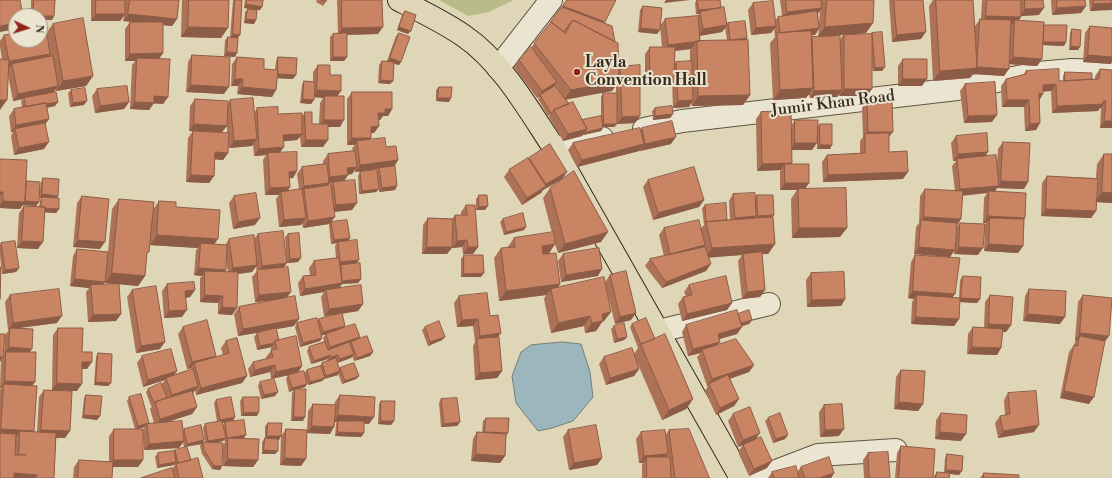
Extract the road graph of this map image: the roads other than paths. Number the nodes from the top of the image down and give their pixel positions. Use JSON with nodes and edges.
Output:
{"nodes":[{"id":1,"x":399,"y":0,"type":"edge"},
{"id":2,"x":551,"y":0,"type":"edge"},
{"id":3,"x":498,"y":68,"type":"junction"},
{"id":4,"x":1112,"y":71,"type":"edge"},
{"id":5,"x":554,"y":148,"type":"junction"},
{"id":6,"x":769,"y":304,"type":"dead end"},
{"id":7,"x":660,"y":331,"type":"junction"},
{"id":8,"x":896,"y":450,"type":"dead end"},
{"id":9,"x":741,"y":478,"type":"edge"},
{"id":10,"x":758,"y":478,"type":"edge"}],
"edges":[{"from":1,"to":3,"type":"main road"},
{"from":2,"to":3,"type":"street"},
{"from":3,"to":5,"type":"main road"},
{"from":4,"to":5,"type":"street","name":"Jumir Khan Road"},
{"from":5,"to":7,"type":"main road"},
{"from":6,"to":7,"type":"street"},
{"from":7,"to":9,"type":"main road"},
{"from":8,"to":10,"type":"street"}]}
